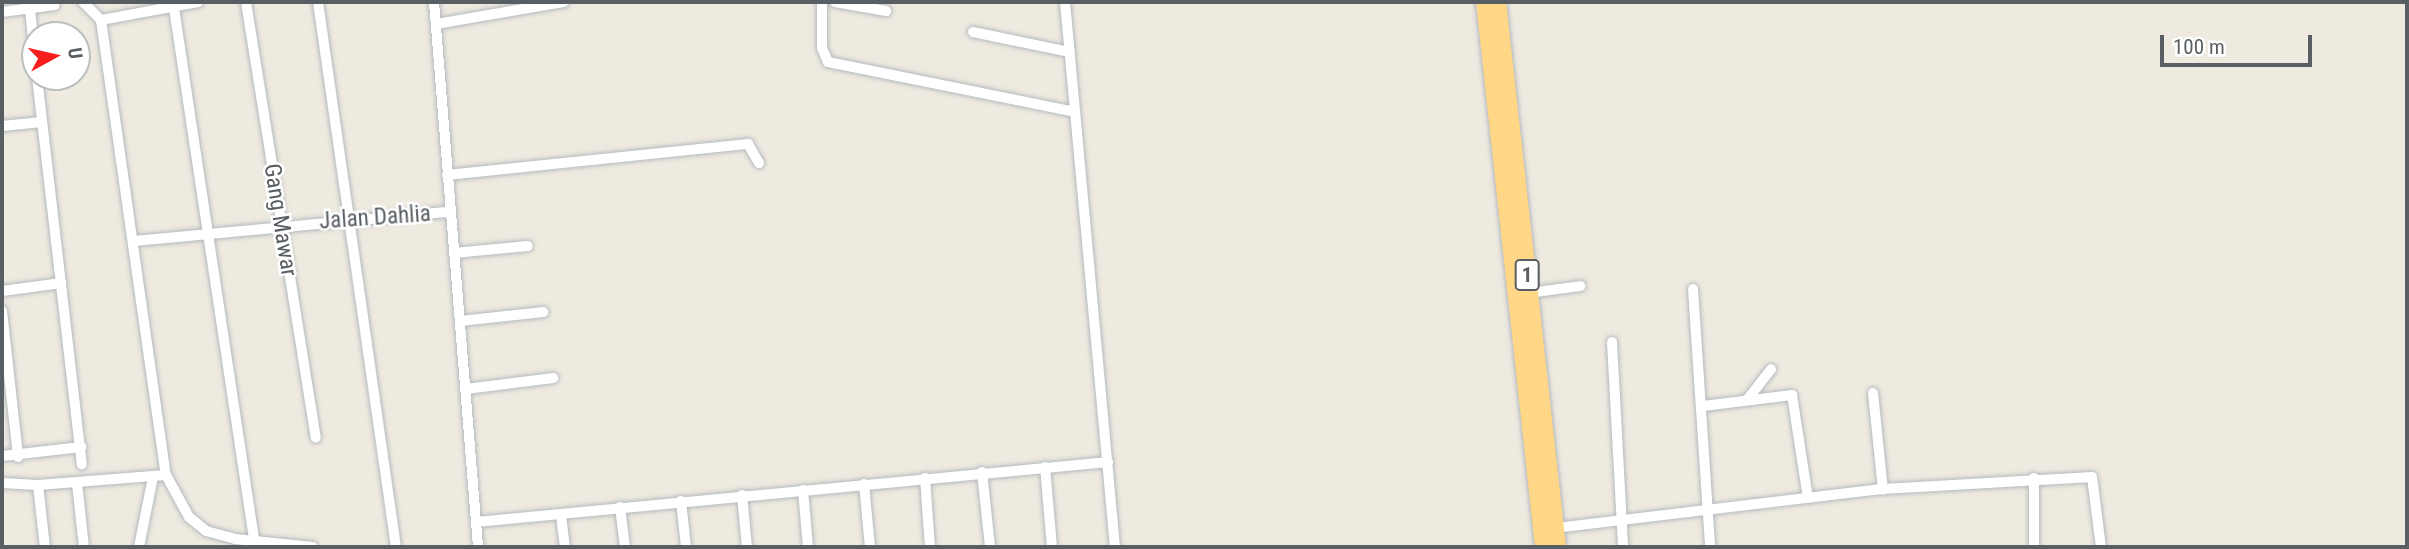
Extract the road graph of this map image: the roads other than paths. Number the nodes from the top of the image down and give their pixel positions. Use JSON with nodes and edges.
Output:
{"nodes":[{"id":1,"x":83,"y":2,"type":"edge"},
{"id":2,"x":198,"y":2,"type":"edge"},
{"id":3,"x":246,"y":2,"type":"edge"},
{"id":4,"x":318,"y":2,"type":"edge"},
{"id":5,"x":434,"y":2,"type":"edge"},
{"id":6,"x":564,"y":2,"type":"edge"},
{"id":7,"x":822,"y":2,"type":"edge"},
{"id":8,"x":835,"y":2,"type":"edge"},
{"id":9,"x":1065,"y":2,"type":"edge"},
{"id":10,"x":1484,"y":2,"type":"edge"},
{"id":11,"x":1498,"y":2,"type":"edge"},
{"id":12,"x":55,"y":5,"type":"dead end"},
{"id":13,"x":174,"y":8,"type":"junction"},
{"id":14,"x":30,"y":9,"type":"junction"},
{"id":15,"x":886,"y":11,"type":"dead end"},
{"id":16,"x":2,"y":12,"type":"edge"},
{"id":17,"x":100,"y":20,"type":"junction"},
{"id":18,"x":31,"y":21,"type":"edge"},
{"id":19,"x":436,"y":24,"type":"junction"},
{"id":20,"x":973,"y":32,"type":"dead end"},
{"id":21,"x":1070,"y":52,"type":"junction"},
{"id":22,"x":39,"y":91,"type":"edge"},
{"id":23,"x":1075,"y":112,"type":"junction"},
{"id":24,"x":43,"y":122,"type":"junction"},
{"id":25,"x":2,"y":125,"type":"edge"},
{"id":26,"x":759,"y":163,"type":"dead end"},
{"id":27,"x":447,"y":174,"type":"junction"},
{"id":28,"x":449,"y":212,"type":"junction"},
{"id":29,"x":351,"y":218,"type":"junction"},
{"id":30,"x":281,"y":225,"type":"junction"},
{"id":31,"x":208,"y":233,"type":"junction"},
{"id":32,"x":134,"y":240,"type":"junction"},
{"id":33,"x":528,"y":246,"type":"dead end"},
{"id":34,"x":454,"y":253,"type":"junction"},
{"id":35,"x":61,"y":283,"type":"junction"},
{"id":36,"x":1581,"y":286,"type":"dead end"},
{"id":37,"x":1693,"y":289,"type":"dead end"},
{"id":38,"x":2,"y":291,"type":"edge"},
{"id":39,"x":1529,"y":293,"type":"junction"},
{"id":40,"x":2,"y":311,"type":"edge"},
{"id":41,"x":544,"y":312,"type":"dead end"},
{"id":42,"x":460,"y":321,"type":"junction"},
{"id":43,"x":1612,"y":342,"type":"dead end"},
{"id":44,"x":1771,"y":369,"type":"dead end"},
{"id":45,"x":554,"y":378,"type":"dead end"},
{"id":46,"x":466,"y":389,"type":"junction"},
{"id":47,"x":1873,"y":393,"type":"dead end"},
{"id":48,"x":1747,"y":400,"type":"junction"},
{"id":49,"x":1703,"y":406,"type":"junction"},
{"id":50,"x":316,"y":437,"type":"dead end"},
{"id":51,"x":81,"y":447,"type":"junction"},
{"id":52,"x":2,"y":456,"type":"edge"},
{"id":53,"x":18,"y":457,"type":"junction"},
{"id":54,"x":1108,"y":461,"type":"junction"},
{"id":55,"x":82,"y":464,"type":"dead end"},
{"id":56,"x":1045,"y":467,"type":"junction"},
{"id":57,"x":982,"y":472,"type":"junction"},
{"id":58,"x":166,"y":475,"type":"junction"},
{"id":59,"x":153,"y":477,"type":"junction"},
{"id":60,"x":925,"y":478,"type":"junction"},
{"id":61,"x":2034,"y":478,"type":"junction"},
{"id":62,"x":2,"y":483,"type":"edge"},
{"id":63,"x":76,"y":483,"type":"junction"},
{"id":64,"x":864,"y":484,"type":"junction"},
{"id":65,"x":38,"y":485,"type":"junction"},
{"id":66,"x":1883,"y":489,"type":"junction"},
{"id":67,"x":803,"y":490,"type":"junction"},
{"id":68,"x":742,"y":495,"type":"junction"},
{"id":69,"x":1808,"y":498,"type":"junction"},
{"id":70,"x":681,"y":501,"type":"junction"},
{"id":71,"x":620,"y":508,"type":"junction"},
{"id":72,"x":1711,"y":513,"type":"junction"},
{"id":73,"x":561,"y":515,"type":"junction"},
{"id":74,"x":476,"y":522,"type":"junction"},
{"id":75,"x":1622,"y":523,"type":"junction"},
{"id":76,"x":1555,"y":528,"type":"junction"},
{"id":77,"x":254,"y":539,"type":"junction"},
{"id":78,"x":45,"y":547,"type":"edge"},
{"id":79,"x":84,"y":547,"type":"edge"},
{"id":80,"x":139,"y":547,"type":"edge"},
{"id":81,"x":313,"y":547,"type":"edge"},
{"id":82,"x":396,"y":547,"type":"edge"},
{"id":83,"x":478,"y":547,"type":"edge"},
{"id":84,"x":565,"y":547,"type":"edge"},
{"id":85,"x":625,"y":547,"type":"edge"},
{"id":86,"x":686,"y":547,"type":"edge"},
{"id":87,"x":747,"y":547,"type":"edge"},
{"id":88,"x":808,"y":547,"type":"edge"},
{"id":89,"x":870,"y":547,"type":"edge"},
{"id":90,"x":930,"y":547,"type":"edge"},
{"id":91,"x":990,"y":547,"type":"edge"},
{"id":92,"x":1052,"y":547,"type":"edge"},
{"id":93,"x":1115,"y":547,"type":"edge"},
{"id":94,"x":1543,"y":547,"type":"edge"},
{"id":95,"x":1558,"y":547,"type":"edge"},
{"id":96,"x":1623,"y":547,"type":"edge"},
{"id":97,"x":1710,"y":547,"type":"edge"},
{"id":98,"x":2034,"y":547,"type":"edge"},
{"id":99,"x":2101,"y":547,"type":"edge"}],
"edges":[{"from":1,"to":17,"type":"street"},
{"from":2,"to":13,"type":"street"},
{"from":3,"to":30,"type":"street","name":"Gang Mawar"},
{"from":4,"to":29,"type":"street"},
{"from":5,"to":19,"type":"street"},
{"from":6,"to":19,"type":"street"},
{"from":7,"to":23,"type":"street"},
{"from":8,"to":15,"type":"street"},
{"from":9,"to":21,"type":"street"},
{"from":10,"to":94,"type":"highway","number":"1"},
{"from":11,"to":39,"type":"highway","number":"1"},
{"from":12,"to":14,"type":"street"},
{"from":13,"to":17,"type":"street"},
{"from":13,"to":31,"type":"street"},
{"from":14,"to":16,"type":"street"},
{"from":14,"to":18,"type":"street"},
{"from":17,"to":32,"type":"street"},
{"from":19,"to":27,"type":"street"},
{"from":20,"to":21,"type":"street"},
{"from":21,"to":23,"type":"street"},
{"from":22,"to":24,"type":"street"},
{"from":23,"to":54,"type":"street"},
{"from":24,"to":25,"type":"street"},
{"from":24,"to":35,"type":"street"},
{"from":26,"to":27,"type":"street"},
{"from":27,"to":28,"type":"street"},
{"from":28,"to":29,"type":"street","name":"Jalan Dahlia"},
{"from":28,"to":34,"type":"street"},
{"from":29,"to":30,"type":"street","name":"Jalan Dahlia"},
{"from":29,"to":82,"type":"street"},
{"from":30,"to":31,"type":"street","name":"Jalan Dahlia"},
{"from":30,"to":50,"type":"street","name":"Gang Mawar"},
{"from":31,"to":32,"type":"street","name":"Jalan Dahlia"},
{"from":31,"to":77,"type":"street"},
{"from":32,"to":58,"type":"street"},
{"from":33,"to":34,"type":"street"},
{"from":34,"to":42,"type":"street"},
{"from":35,"to":38,"type":"street"},
{"from":35,"to":51,"type":"street"},
{"from":36,"to":39,"type":"street"},
{"from":37,"to":49,"type":"street"},
{"from":39,"to":76,"type":"highway","number":"1"},
{"from":40,"to":53,"type":"street"},
{"from":41,"to":42,"type":"street"},
{"from":42,"to":46,"type":"street"},
{"from":43,"to":75,"type":"street"},
{"from":44,"to":48,"type":"street"},
{"from":45,"to":46,"type":"street"},
{"from":46,"to":74,"type":"street"},
{"from":47,"to":66,"type":"street"},
{"from":48,"to":49,"type":"street"},
{"from":48,"to":69,"type":"street"},
{"from":49,"to":72,"type":"street"},
{"from":51,"to":53,"type":"street"},
{"from":51,"to":55,"type":"street"},
{"from":52,"to":53,"type":"street"},
{"from":54,"to":56,"type":"street"},
{"from":54,"to":93,"type":"street"},
{"from":56,"to":57,"type":"street"},
{"from":56,"to":92,"type":"street"},
{"from":57,"to":60,"type":"street"},
{"from":57,"to":91,"type":"street"},
{"from":58,"to":59,"type":"street"},
{"from":58,"to":77,"type":"street"},
{"from":59,"to":63,"type":"street"},
{"from":59,"to":80,"type":"street"},
{"from":60,"to":64,"type":"street"},
{"from":60,"to":90,"type":"street"},
{"from":61,"to":66,"type":"street"},
{"from":61,"to":98,"type":"street"},
{"from":61,"to":99,"type":"street"},
{"from":62,"to":65,"type":"street"},
{"from":63,"to":65,"type":"street"},
{"from":63,"to":79,"type":"street"},
{"from":64,"to":67,"type":"street"},
{"from":64,"to":89,"type":"street"},
{"from":65,"to":78,"type":"street"},
{"from":66,"to":69,"type":"street"},
{"from":67,"to":68,"type":"street"},
{"from":67,"to":88,"type":"street"},
{"from":68,"to":70,"type":"street"},
{"from":68,"to":87,"type":"street"},
{"from":69,"to":72,"type":"street"},
{"from":70,"to":71,"type":"street"},
{"from":70,"to":86,"type":"street"},
{"from":71,"to":73,"type":"street"},
{"from":71,"to":85,"type":"street"},
{"from":72,"to":75,"type":"street"},
{"from":72,"to":97,"type":"street"},
{"from":73,"to":74,"type":"street"},
{"from":73,"to":84,"type":"street"},
{"from":74,"to":83,"type":"street"},
{"from":75,"to":76,"type":"street"},
{"from":75,"to":96,"type":"street"},
{"from":76,"to":95,"type":"highway","number":"1"},
{"from":77,"to":81,"type":"street"}]}
